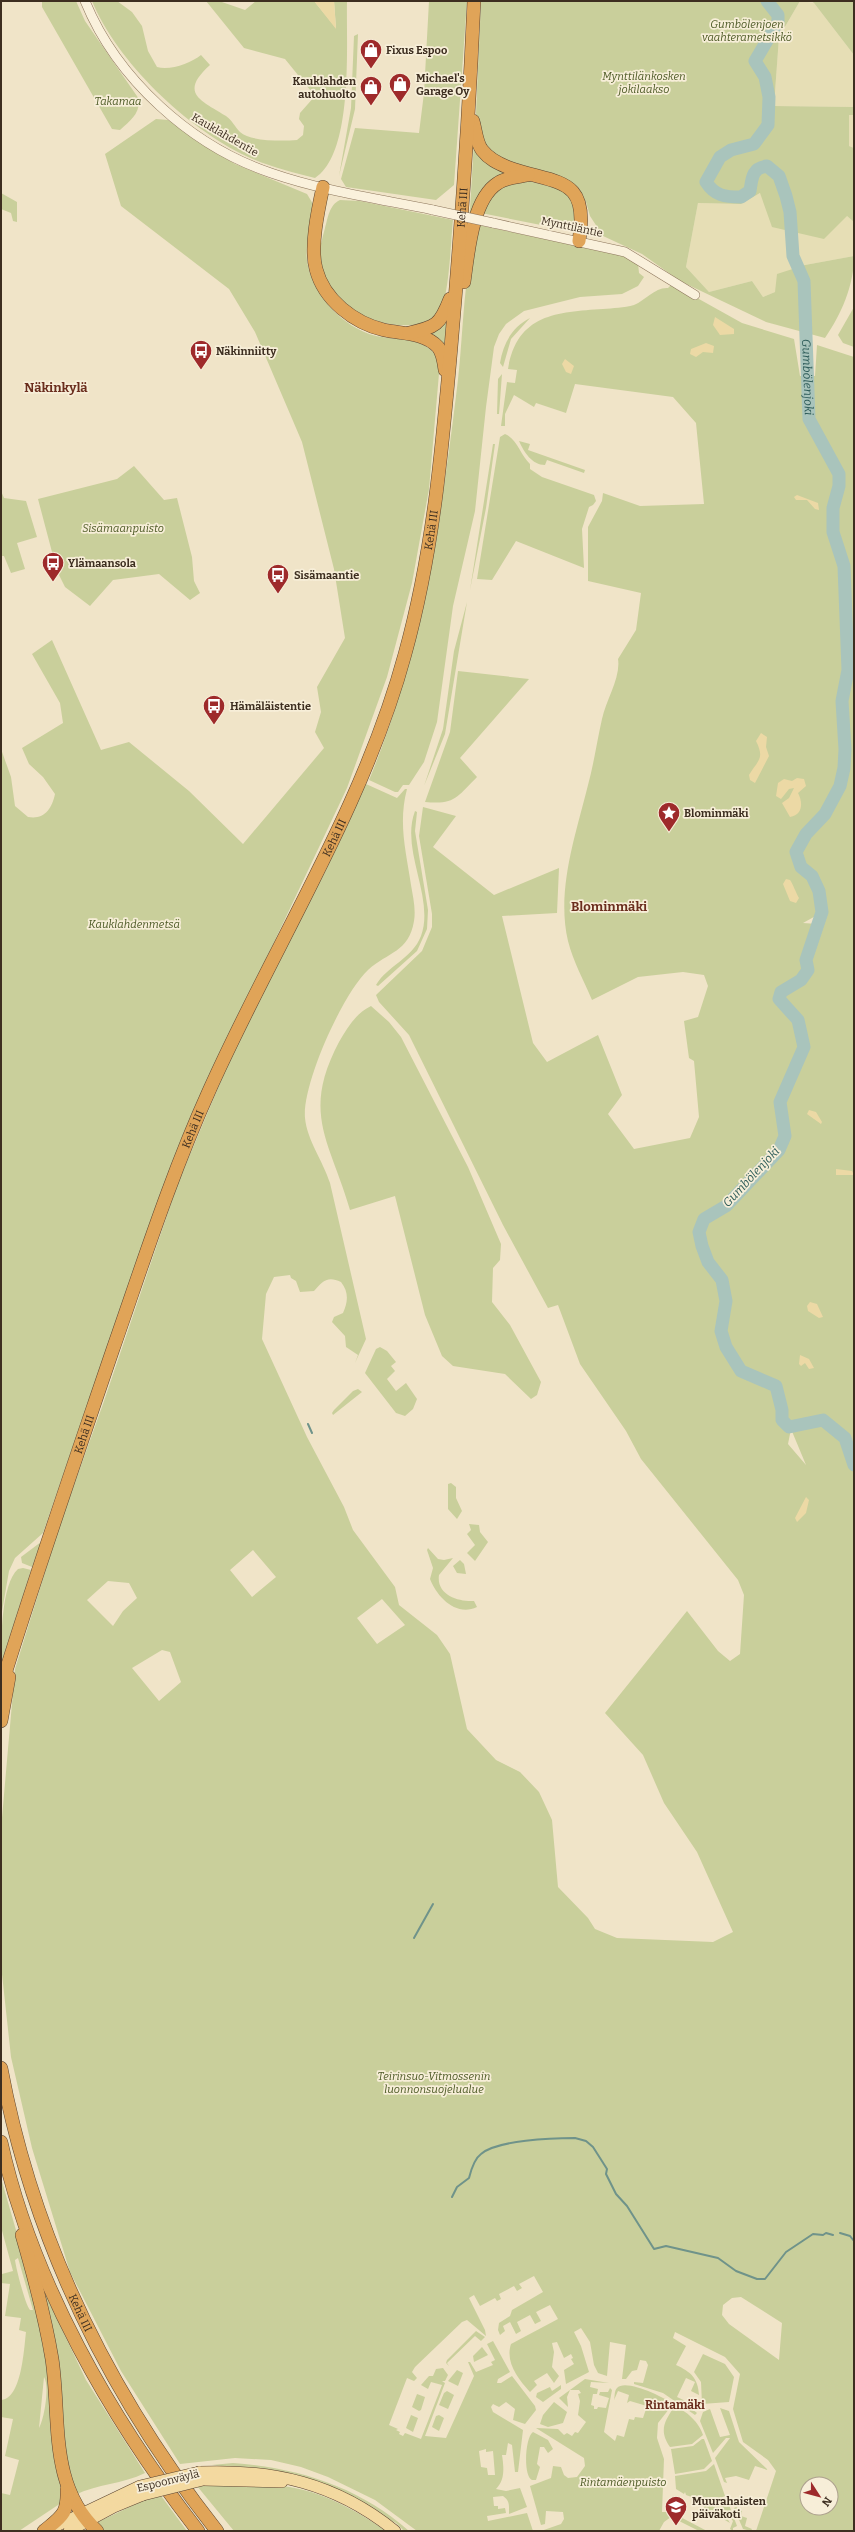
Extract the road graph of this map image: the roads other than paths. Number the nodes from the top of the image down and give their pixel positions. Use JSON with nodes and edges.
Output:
{"nodes":[{"id":1,"x":84,"y":1,"type":"edge"},
{"id":2,"x":474,"y":1,"type":"edge"},
{"id":3,"x":469,"y":104,"type":"junction"},
{"id":4,"x":528,"y":174,"type":"junction"},
{"id":5,"x":327,"y":188,"type":"junction"},
{"id":6,"x":433,"y":210,"type":"joint"},
{"id":7,"x":579,"y":241,"type":"junction"},
{"id":8,"x":456,"y":284,"type":"junction"},
{"id":9,"x":695,"y":295,"type":"dead end"},
{"id":10,"x":454,"y":316,"type":"junction"},
{"id":11,"x":409,"y":333,"type":"junction"},
{"id":12,"x":448,"y":384,"type":"junction"},
{"id":13,"x":18,"y":1631,"type":"junction"},
{"id":14,"x":1,"y":1687,"type":"edge"},
{"id":15,"x":1,"y":1721,"type":"edge"},
{"id":16,"x":1,"y":2068,"type":"edge"},
{"id":17,"x":1,"y":2142,"type":"edge"},
{"id":18,"x":11,"y":2176,"type":"junction"},
{"id":19,"x":179,"y":2481,"type":"junction"},
{"id":20,"x":67,"y":2487,"type":"junction"},
{"id":21,"x":83,"y":2517,"type":"junction"},
{"id":22,"x":45,"y":2531,"type":"edge"},
{"id":23,"x":69,"y":2531,"type":"edge"},
{"id":24,"x":96,"y":2531,"type":"edge"},
{"id":25,"x":198,"y":2531,"type":"edge"},
{"id":26,"x":217,"y":2531,"type":"edge"},
{"id":27,"x":227,"y":2531,"type":"edge"},
{"id":28,"x":394,"y":2531,"type":"edge"}],
"edges":[{"from":1,"to":5,"type":"street","name":"Kauklahdentie"},
{"from":2,"to":3,"type":"highway","name":"Kehä III"},
{"from":3,"to":4,"type":"highway"},
{"from":3,"to":8,"type":"highway","name":"Kehä III"},
{"from":4,"to":7,"type":"highway"},
{"from":4,"to":10,"type":"highway"},
{"from":5,"to":6,"type":"street","name":"Kauklahdentie"},
{"from":5,"to":11,"type":"highway"},
{"from":6,"to":7,"type":"street","name":"Mynttiläntie","bridge":true},
{"from":7,"to":9,"type":"street","name":"Mynttiläntie"},
{"from":8,"to":10,"type":"highway","name":"Kehä III"},
{"from":8,"to":11,"type":"highway"},
{"from":10,"to":12,"type":"highway","name":"Kehä III"},
{"from":11,"to":12,"type":"highway"},
{"from":12,"to":13,"type":"highway","name":"Kehä III"},
{"from":13,"to":14,"type":"highway","name":"Kehä III"},
{"from":13,"to":15,"type":"highway","name":"Kehä III"},
{"from":16,"to":19,"type":"highway","name":"Kehä III"},
{"from":17,"to":18,"type":"highway","name":"Kehä III"},
{"from":18,"to":20,"type":"highway"},
{"from":18,"to":25,"type":"highway","name":"Kehä III"},
{"from":19,"to":26,"type":"highway","name":"Kehä III"},
{"from":19,"to":27,"type":"highway"},
{"from":20,"to":21,"type":"highway"},
{"from":20,"to":22,"type":"highway"},
{"from":21,"to":22,"type":"main road","name":"Espoonväylä"},
{"from":21,"to":23,"type":"main road","name":"Espoonväylä"},
{"from":21,"to":24,"type":"highway"},
{"from":21,"to":28,"type":"main road","name":"Espoonväylä","bridge":true}]}
